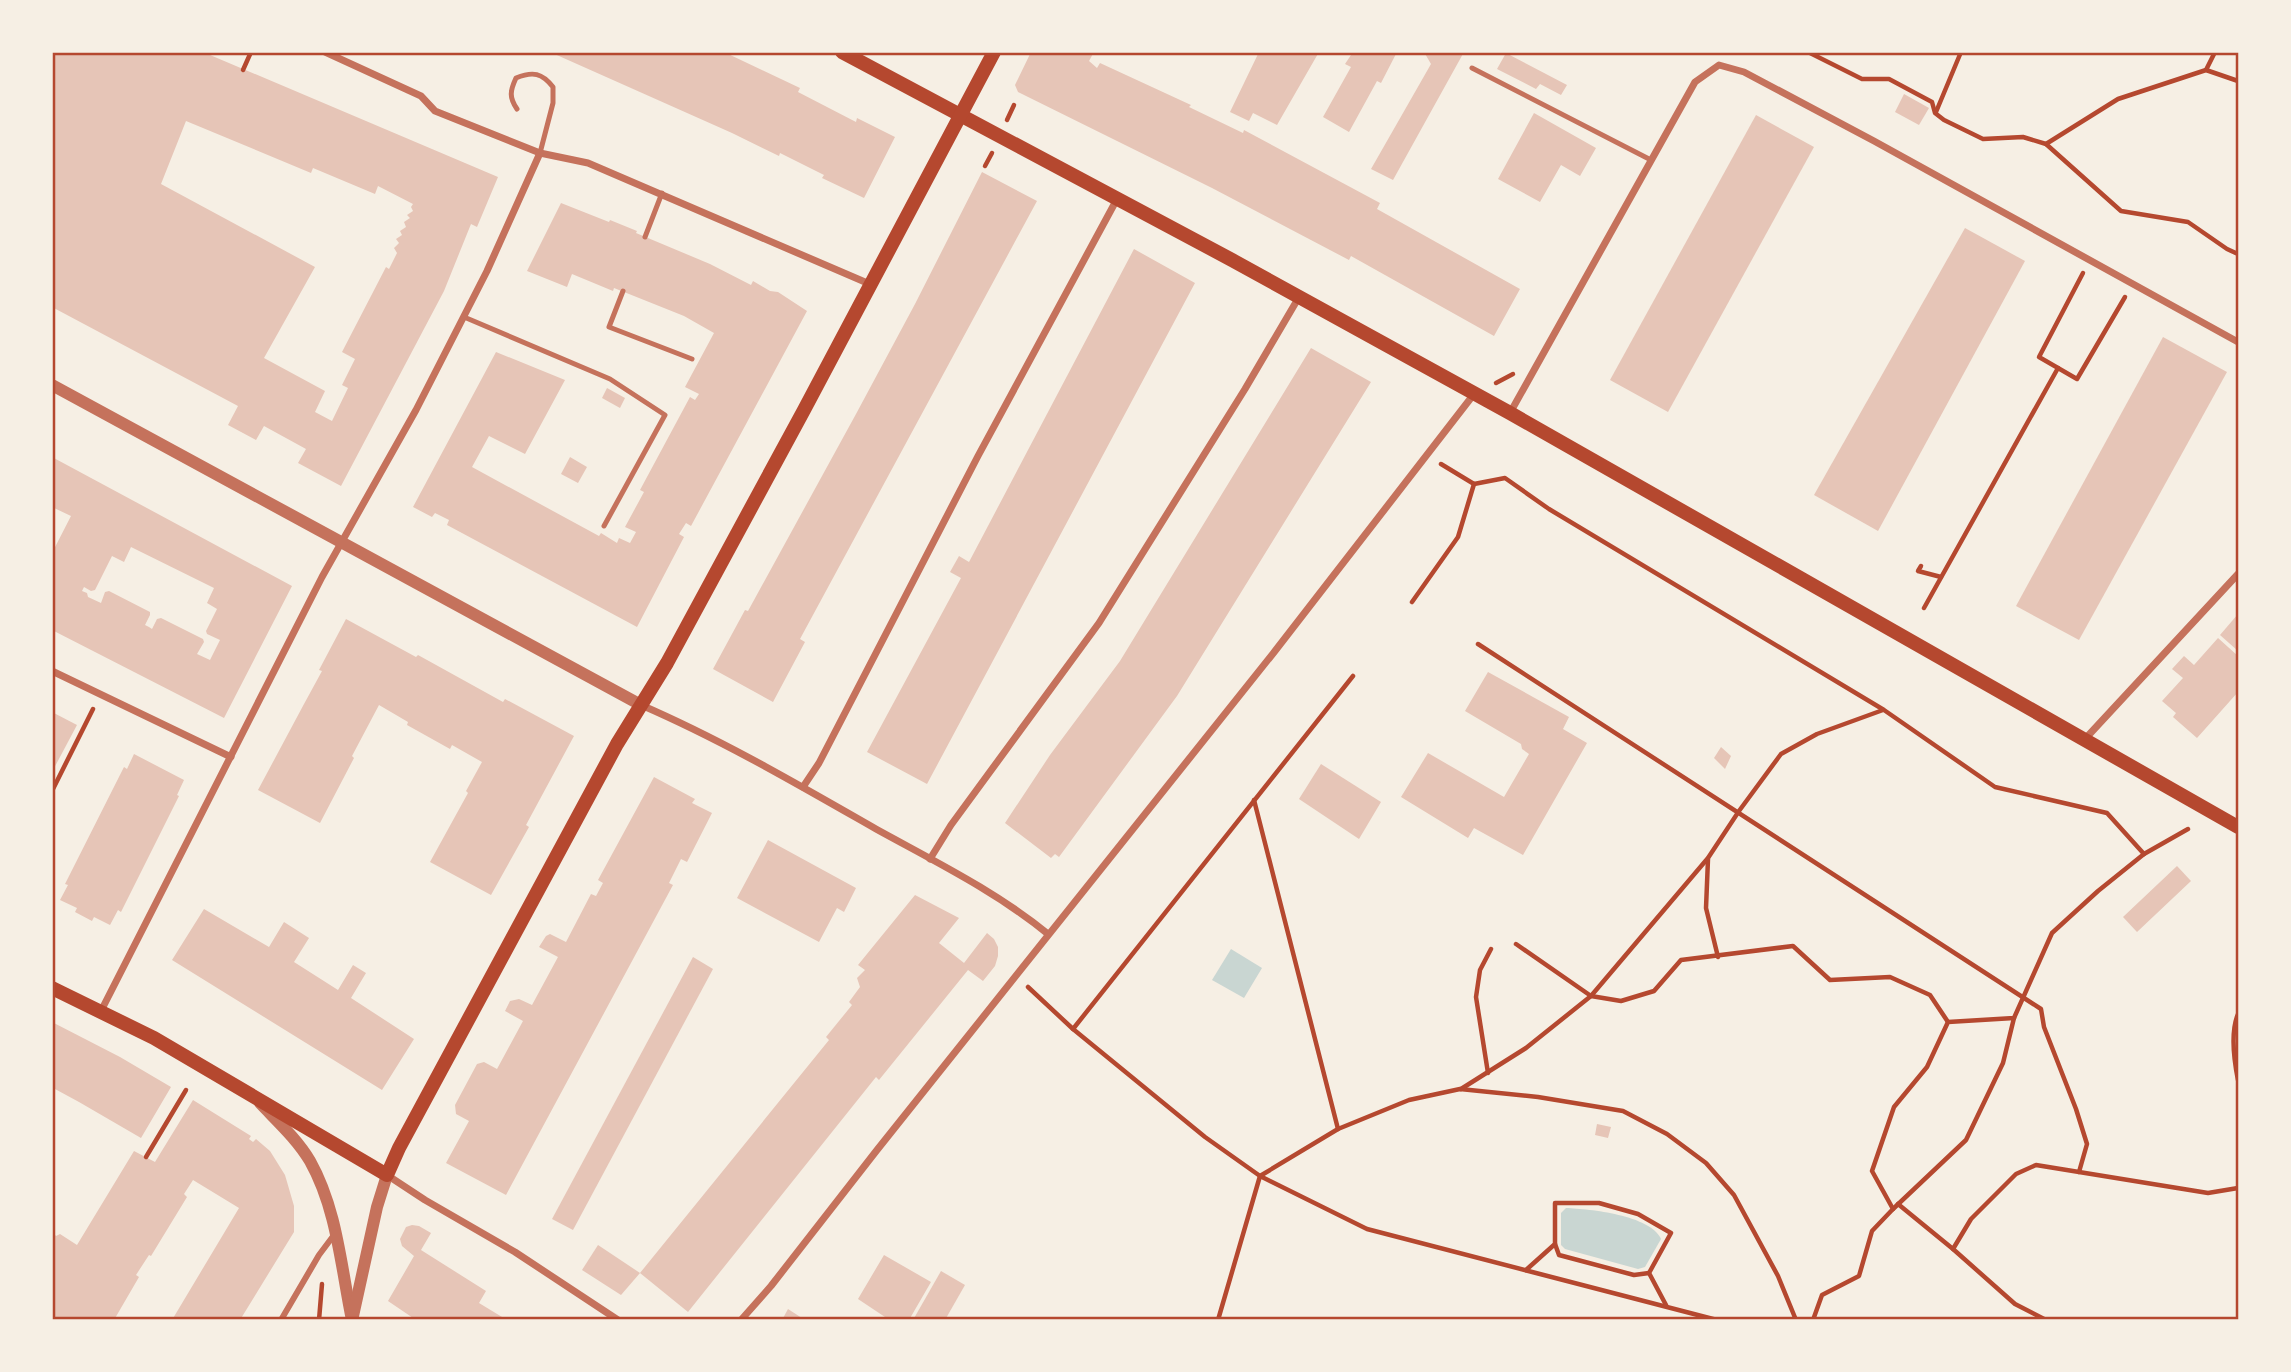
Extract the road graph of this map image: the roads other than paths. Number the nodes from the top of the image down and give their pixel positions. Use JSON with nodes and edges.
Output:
{"nodes":[{"id":1,"x":325,"y":52,"type":"edge"},
{"id":2,"x":842,"y":52,"type":"edge"},
{"id":3,"x":994,"y":52,"type":"edge"},
{"id":4,"x":1472,"y":68,"type":"dead end"},
{"id":5,"x":517,"y":109,"type":"dead end"},
{"id":6,"x":961,"y":117,"type":"junction"},
{"id":7,"x":540,"y":153,"type":"junction"},
{"id":8,"x":1651,"y":160,"type":"junction"},
{"id":9,"x":662,"y":193,"type":"junction"},
{"id":10,"x":1117,"y":198,"type":"junction"},
{"id":11,"x":645,"y":237,"type":"dead end"},
{"id":12,"x":872,"y":285,"type":"junction"},
{"id":13,"x":623,"y":291,"type":"dead end"},
{"id":14,"x":1299,"y":298,"type":"junction"},
{"id":15,"x":464,"y":317,"type":"junction"},
{"id":16,"x":2238,"y":342,"type":"edge"},
{"id":17,"x":692,"y":359,"type":"dead end"},
{"id":18,"x":52,"y":385,"type":"edge"},
{"id":19,"x":1474,"y":394,"type":"junction"},
{"id":20,"x":1510,"y":413,"type":"junction"},
{"id":21,"x":604,"y":526,"type":"dead end"},
{"id":22,"x":342,"y":542,"type":"junction"},
{"id":23,"x":2238,"y":574,"type":"edge"},
{"id":24,"x":52,"y":671,"type":"edge"},
{"id":25,"x":641,"y":705,"type":"junction"},
{"id":26,"x":2085,"y":739,"type":"junction"},
{"id":27,"x":231,"y":757,"type":"junction"},
{"id":28,"x":803,"y":787,"type":"junction"},
{"id":29,"x":2238,"y":827,"type":"edge"},
{"id":30,"x":930,"y":859,"type":"junction"},
{"id":31,"x":1048,"y":934,"type":"junction"},
{"id":32,"x":52,"y":988,"type":"edge"},
{"id":33,"x":101,"y":1011,"type":"junction"},
{"id":34,"x":252,"y":1094,"type":"junction"},
{"id":35,"x":387,"y":1175,"type":"junction"},
{"id":36,"x":337,"y":1232,"type":"junction"},
{"id":37,"x":281,"y":1320,"type":"edge"},
{"id":38,"x":352,"y":1320,"type":"edge"},
{"id":39,"x":618,"y":1320,"type":"edge"},
{"id":40,"x":741,"y":1320,"type":"edge"}],
"edges":[{"from":1,"to":7,"type":"street"},
{"from":2,"to":6,"type":"main road"},
{"from":3,"to":6,"type":"main road"},
{"from":4,"to":8,"type":"lane"},
{"from":5,"to":7,"type":"lane"},
{"from":6,"to":10,"type":"main road"},
{"from":6,"to":12,"type":"main road"},
{"from":7,"to":9,"type":"street"},
{"from":7,"to":15,"type":"street"},
{"from":8,"to":16,"type":"street"},
{"from":8,"to":20,"type":"street"},
{"from":9,"to":11,"type":"lane"},
{"from":9,"to":12,"type":"street"},
{"from":10,"to":14,"type":"main road"},
{"from":10,"to":28,"type":"street"},
{"from":12,"to":25,"type":"main road"},
{"from":13,"to":17,"type":"lane"},
{"from":14,"to":19,"type":"main road"},
{"from":14,"to":30,"type":"street"},
{"from":15,"to":21,"type":"lane"},
{"from":15,"to":22,"type":"street"},
{"from":18,"to":22,"type":"street"},
{"from":19,"to":20,"type":"main road"},
{"from":19,"to":31,"type":"street"},
{"from":20,"to":26,"type":"main road"},
{"from":22,"to":25,"type":"street"},
{"from":22,"to":27,"type":"street"},
{"from":23,"to":26,"type":"street"},
{"from":24,"to":27,"type":"street"},
{"from":25,"to":28,"type":"street"},
{"from":25,"to":35,"type":"main road"},
{"from":26,"to":29,"type":"main road"},
{"from":27,"to":33,"type":"street"},
{"from":28,"to":30,"type":"street"},
{"from":30,"to":31,"type":"street"},
{"from":31,"to":40,"type":"street"},
{"from":32,"to":33,"type":"main road"},
{"from":33,"to":34,"type":"main road"},
{"from":34,"to":35,"type":"main road"},
{"from":34,"to":36,"type":"street"},
{"from":35,"to":38,"type":"street"},
{"from":35,"to":39,"type":"street"},
{"from":36,"to":37,"type":"street"},
{"from":36,"to":38,"type":"street"}]}
